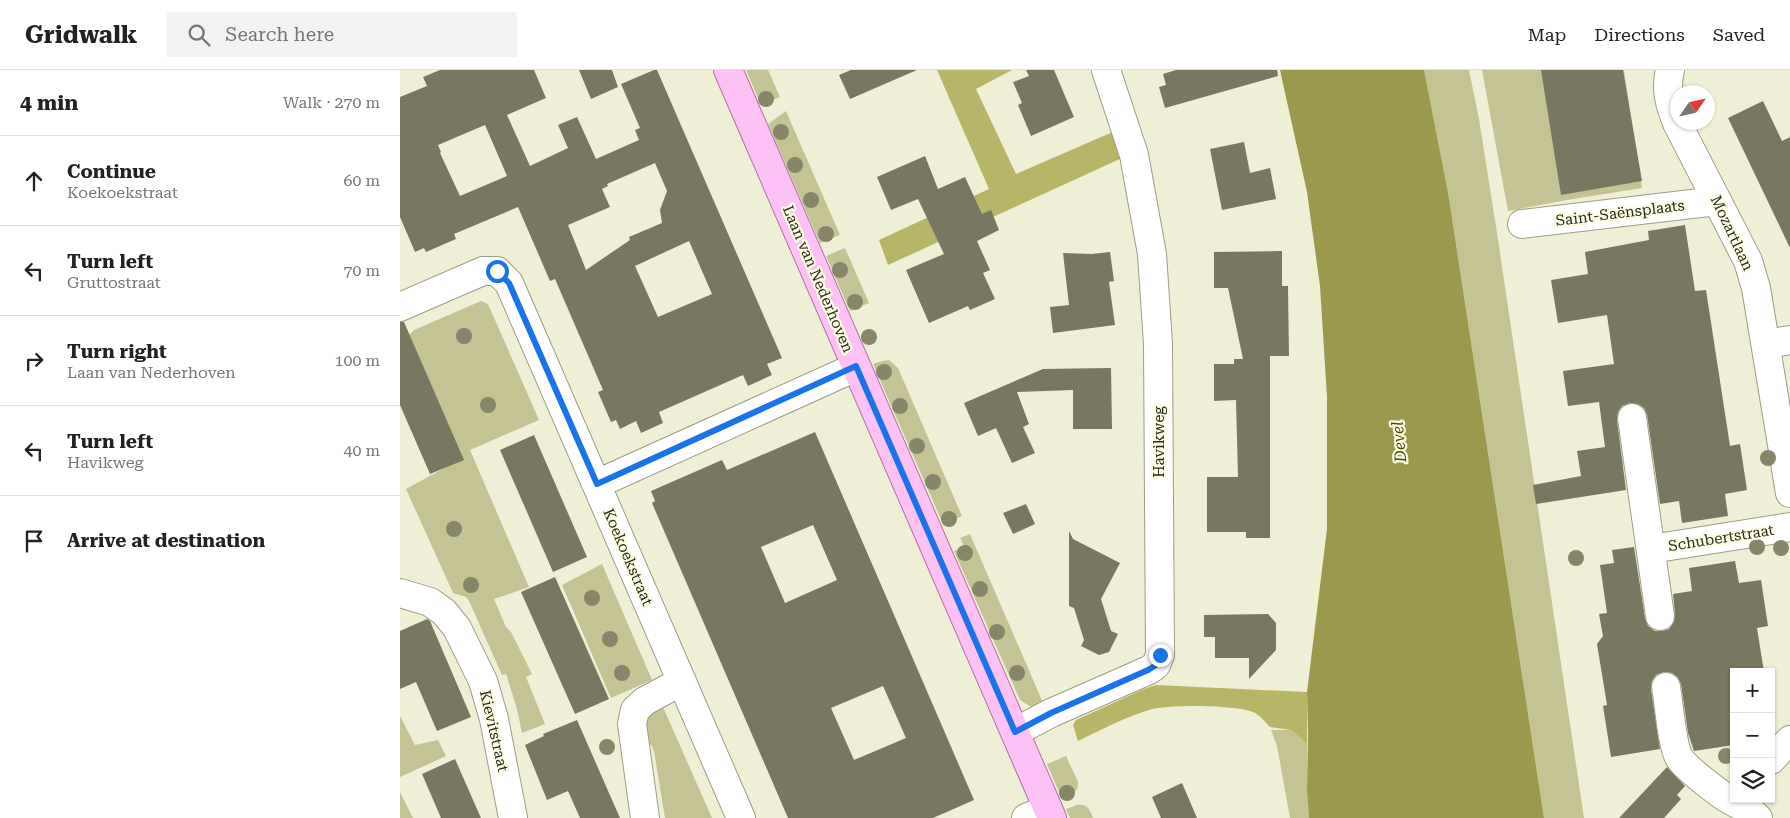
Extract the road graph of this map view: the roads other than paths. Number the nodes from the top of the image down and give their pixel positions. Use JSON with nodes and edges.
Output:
{"nodes":[{"id":1,"x":728,"y":70,"type":"edge"},
{"id":2,"x":1106,"y":70,"type":"edge"},
{"id":3,"x":1670,"y":70,"type":"edge"},
{"id":4,"x":1717,"y":201,"type":"junction"},
{"id":5,"x":1522,"y":224,"type":"dead end"},
{"id":6,"x":400,"y":307,"type":"edge"},
{"id":7,"x":1778,"y":342,"type":"edge"},
{"id":8,"x":856,"y":366,"type":"junction"},
{"id":9,"x":1632,"y":418,"type":"dead end"},
{"id":10,"x":597,"y":484,"type":"junction"},
{"id":11,"x":1790,"y":493,"type":"edge"},
{"id":12,"x":1790,"y":528,"type":"edge"},
{"id":13,"x":1651,"y":549,"type":"junction"},
{"id":14,"x":400,"y":593,"type":"edge"},
{"id":15,"x":1660,"y":616,"type":"dead end"},
{"id":16,"x":682,"y":681,"type":"junction"},
{"id":17,"x":1666,"y":687,"type":"dead end"},
{"id":18,"x":1015,"y":732,"type":"junction"},
{"id":19,"x":1790,"y":740,"type":"edge"},
{"id":20,"x":1773,"y":758,"type":"edge"},
{"id":21,"x":1728,"y":806,"type":"edge"},
{"id":22,"x":1042,"y":815,"type":"edge"},
{"id":23,"x":513,"y":818,"type":"edge"},
{"id":24,"x":645,"y":818,"type":"edge"},
{"id":25,"x":742,"y":818,"type":"edge"},
{"id":26,"x":1758,"y":818,"type":"edge"}],
"edges":[{"from":1,"to":8,"type":"main road","name":"Laan van Nederhoven"},
{"from":2,"to":18,"type":"street","name":"Havikweg"},
{"from":3,"to":4,"type":"street","name":"Mozartlaan"},
{"from":4,"to":5,"type":"street","name":"Saint-Saënsplaats"},
{"from":4,"to":7,"type":"street","name":"Mozartlaan"},
{"from":6,"to":10,"type":"street","name":"Koekoekstraat"},
{"from":7,"to":11,"type":"street","name":"Mozartlaan"},
{"from":8,"to":10,"type":"street"},
{"from":8,"to":18,"type":"main road","name":"Laan van Nederhoven"},
{"from":9,"to":13,"type":"street","name":"Schubertstraat"},
{"from":10,"to":16,"type":"street","name":"Koekoekstraat"},
{"from":12,"to":13,"type":"street","name":"Schubertstraat"},
{"from":13,"to":15,"type":"street","name":"Schubertstraat"},
{"from":14,"to":23,"type":"street","name":"Kievitstraat"},
{"from":16,"to":24,"type":"street"},
{"from":16,"to":25,"type":"street","name":"Koekoekstraat"},
{"from":17,"to":21,"type":"street"},
{"from":18,"to":22,"type":"main road","name":"Laan van Nederhoven"},
{"from":19,"to":20,"type":"street"},
{"from":21,"to":26,"type":"street"}]}
